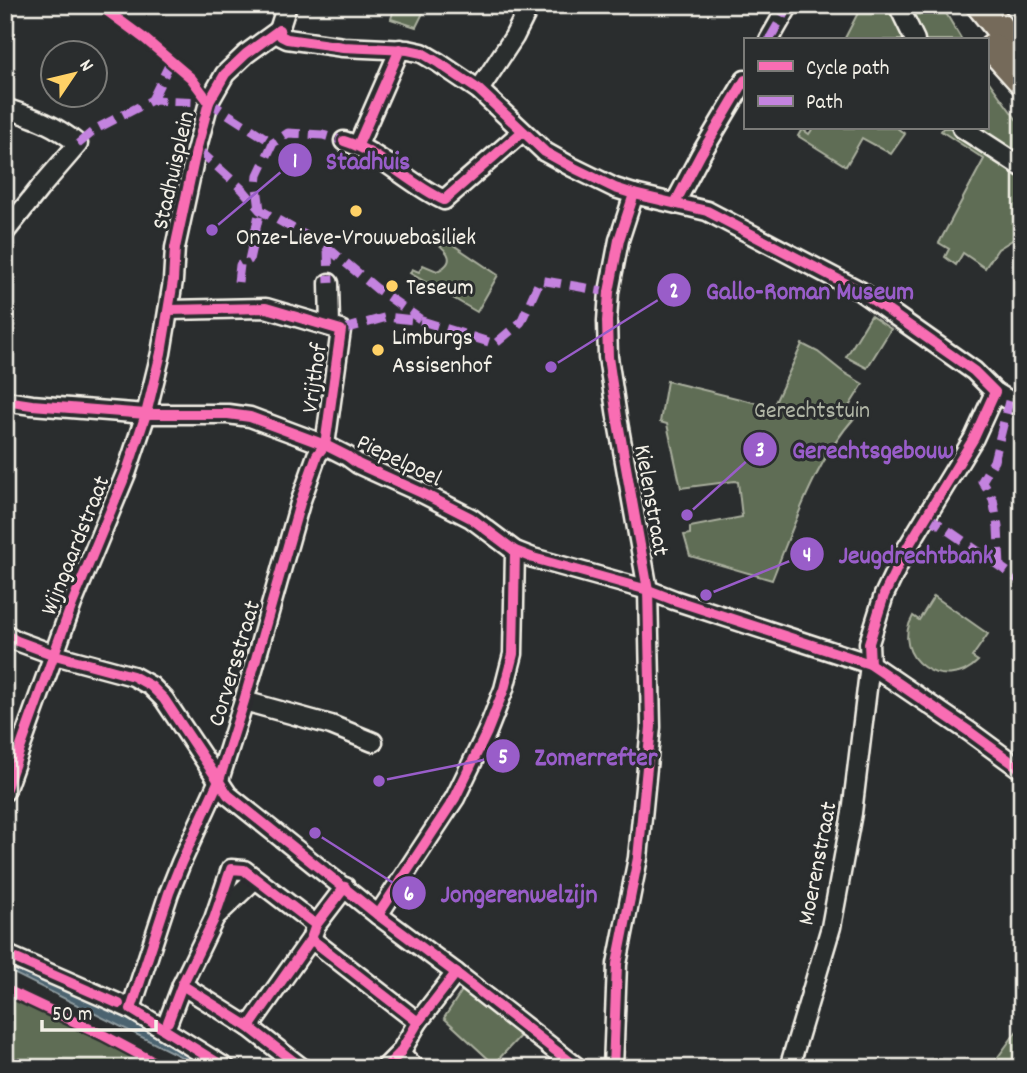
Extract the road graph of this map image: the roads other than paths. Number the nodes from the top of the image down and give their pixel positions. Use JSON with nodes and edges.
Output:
{"nodes":[{"id":1,"x":287,"y":5,"type":"edge"},
{"id":2,"x":530,"y":5,"type":"edge"},
{"id":3,"x":789,"y":5,"type":"edge"},
{"id":4,"x":898,"y":5,"type":"edge"},
{"id":5,"x":961,"y":5,"type":"edge"},
{"id":6,"x":981,"y":5,"type":"edge"},
{"id":7,"x":278,"y":30,"type":"junction"},
{"id":8,"x":770,"y":38,"type":"edge"},
{"id":9,"x":914,"y":38,"type":"edge"},
{"id":10,"x":986,"y":38,"type":"edge"},
{"id":11,"x":988,"y":41,"type":"edge"},
{"id":12,"x":400,"y":49,"type":"junction"},
{"id":13,"x":1022,"y":56,"type":"edge"},
{"id":14,"x":1022,"y":80,"type":"edge"},
{"id":15,"x":744,"y":82,"type":"edge"},
{"id":16,"x":479,"y":90,"type":"junction"},
{"id":17,"x":5,"y":108,"type":"edge"},
{"id":18,"x":965,"y":130,"type":"edge"},
{"id":19,"x":522,"y":132,"type":"junction"},
{"id":20,"x":1022,"y":167,"type":"edge"},
{"id":21,"x":634,"y":194,"type":"junction"},
{"id":22,"x":675,"y":203,"type":"junction"},
{"id":23,"x":5,"y":232,"type":"edge"},
{"id":24,"x":329,"y":283,"type":"dead end"},
{"id":25,"x":169,"y":310,"type":"junction"},
{"id":26,"x":330,"y":326,"type":"junction"},
{"id":27,"x":995,"y":392,"type":"junction"},
{"id":28,"x":5,"y":401,"type":"edge"},
{"id":29,"x":1022,"y":408,"type":"edge"},
{"id":30,"x":146,"y":414,"type":"junction"},
{"id":31,"x":325,"y":445,"type":"junction"},
{"id":32,"x":515,"y":551,"type":"junction"},
{"id":33,"x":648,"y":590,"type":"junction"},
{"id":34,"x":5,"y":634,"type":"edge"},
{"id":35,"x":55,"y":655,"type":"junction"},
{"id":36,"x":870,"y":664,"type":"junction"},
{"id":37,"x":244,"y":701,"type":"junction"},
{"id":38,"x":373,"y":743,"type":"dead end"},
{"id":39,"x":1022,"y":770,"type":"edge"},
{"id":40,"x":219,"y":780,"type":"junction"},
{"id":41,"x":5,"y":791,"type":"edge"},
{"id":42,"x":345,"y":887,"type":"junction"},
{"id":43,"x":379,"y":915,"type":"junction"},
{"id":44,"x":314,"y":932,"type":"junction"},
{"id":45,"x":5,"y":954,"type":"edge"},
{"id":46,"x":456,"y":972,"type":"junction"},
{"id":47,"x":182,"y":985,"type":"junction"},
{"id":48,"x":131,"y":1009,"type":"junction"},
{"id":49,"x":169,"y":1022,"type":"dead end"},
{"id":50,"x":418,"y":1022,"type":"junction"},
{"id":51,"x":249,"y":1027,"type":"junction"},
{"id":52,"x":400,"y":1053,"type":"junction"},
{"id":53,"x":226,"y":1068,"type":"edge"},
{"id":54,"x":302,"y":1068,"type":"edge"},
{"id":55,"x":385,"y":1068,"type":"edge"},
{"id":56,"x":415,"y":1068,"type":"edge"},
{"id":57,"x":578,"y":1068,"type":"edge"},
{"id":58,"x":613,"y":1068,"type":"edge"},
{"id":59,"x":789,"y":1068,"type":"edge"}],
"edges":[{"from":1,"to":7,"type":"street"},
{"from":2,"to":16,"type":"street"},
{"from":3,"to":8,"type":"street"},
{"from":4,"to":9,"type":"street"},
{"from":5,"to":10,"type":"main road"},
{"from":6,"to":13,"type":"main road"},
{"from":7,"to":12,"type":"street"},
{"from":7,"to":25,"type":"street","name":"Stadhuisplein"},
{"from":11,"to":14,"type":"main road"},
{"from":12,"to":16,"type":"street"},
{"from":12,"to":19,"type":"street"},
{"from":15,"to":22,"type":"street"},
{"from":16,"to":19,"type":"street"},
{"from":17,"to":23,"type":"street"},
{"from":18,"to":20,"type":"street"},
{"from":19,"to":21,"type":"street"},
{"from":21,"to":22,"type":"street"},
{"from":21,"to":33,"type":"street","name":"Kielenstraat"},
{"from":22,"to":27,"type":"street"},
{"from":24,"to":26,"type":"street"},
{"from":25,"to":26,"type":"street"},
{"from":25,"to":30,"type":"street","name":"Wijngaardstraat"},
{"from":26,"to":31,"type":"street","name":"Vrijthof"},
{"from":27,"to":29,"type":"street"},
{"from":27,"to":36,"type":"street","name":"Moerenstraat"},
{"from":28,"to":30,"type":"street","name":"Piepelpoel"},
{"from":30,"to":31,"type":"street","name":"Piepelpoel"},
{"from":30,"to":35,"type":"street","name":"Wijngaardstraat"},
{"from":31,"to":32,"type":"street","name":"Piepelpoel"},
{"from":31,"to":37,"type":"street","name":"Corversstraat"},
{"from":32,"to":33,"type":"street","name":"Piepelpoel"},
{"from":32,"to":43,"type":"street"},
{"from":33,"to":36,"type":"street","name":"Piepelpoel"},
{"from":33,"to":58,"type":"street","name":"Kielenstraat"},
{"from":34,"to":35,"type":"street"},
{"from":35,"to":40,"type":"street"},
{"from":35,"to":41,"type":"street","name":"Wijngaardstraat"},
{"from":36,"to":39,"type":"street","name":"Piepelpoel"},
{"from":36,"to":59,"type":"street","name":"Moerenstraat"},
{"from":37,"to":38,"type":"street"},
{"from":37,"to":40,"type":"street","name":"Corversstraat"},
{"from":40,"to":42,"type":"street"},
{"from":40,"to":48,"type":"street","name":"Corversstraat"},
{"from":42,"to":43,"type":"street"},
{"from":42,"to":44,"type":"street"},
{"from":43,"to":46,"type":"street"},
{"from":44,"to":47,"type":"street"},
{"from":44,"to":50,"type":"street"},
{"from":44,"to":51,"type":"street"},
{"from":45,"to":48,"type":"street"},
{"from":46,"to":50,"type":"street"},
{"from":46,"to":57,"type":"street"},
{"from":47,"to":49,"type":"street"},
{"from":47,"to":51,"type":"street"},
{"from":48,"to":53,"type":"street"},
{"from":50,"to":52,"type":"street"},
{"from":51,"to":54,"type":"street"},
{"from":52,"to":55,"type":"street"},
{"from":52,"to":56,"type":"street"}]}
